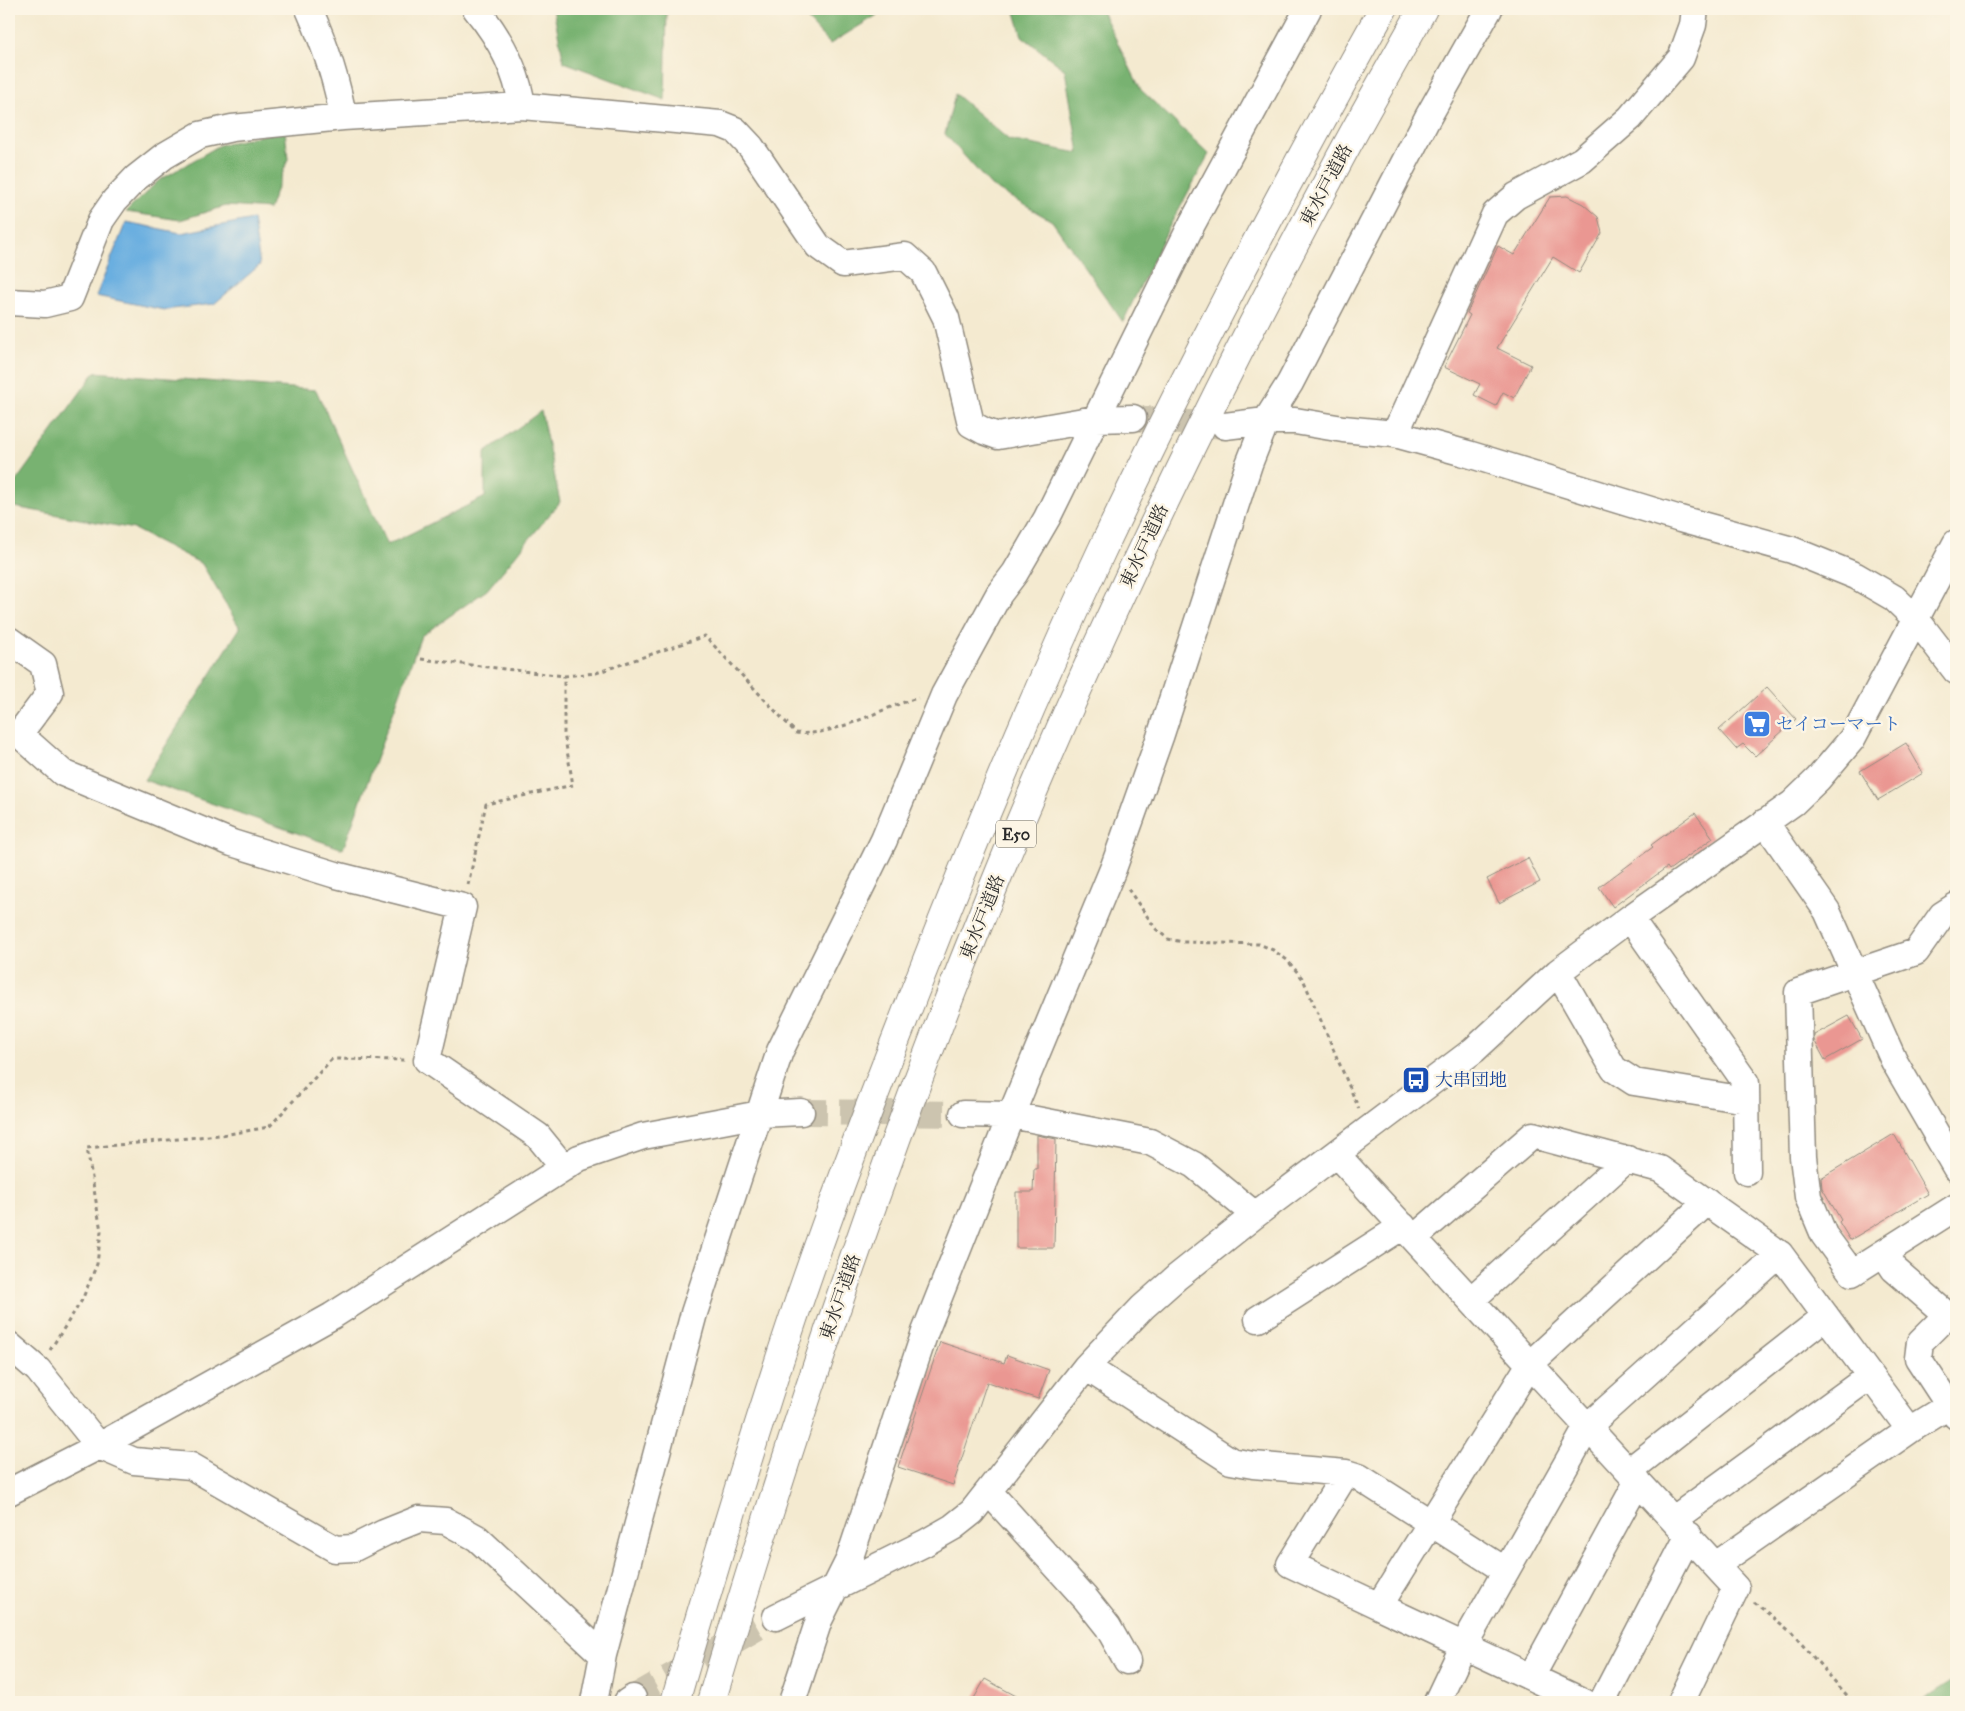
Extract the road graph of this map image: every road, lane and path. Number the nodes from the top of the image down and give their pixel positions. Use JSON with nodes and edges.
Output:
{"nodes":[{"id":1,"x":309,"y":9,"type":"edge"},
{"id":2,"x":476,"y":9,"type":"edge"},
{"id":3,"x":1308,"y":9,"type":"edge"},
{"id":4,"x":1383,"y":9,"type":"edge"},
{"id":5,"x":1423,"y":9,"type":"edge"},
{"id":6,"x":1489,"y":9,"type":"edge"},
{"id":7,"x":1695,"y":9,"type":"edge"},
{"id":8,"x":522,"y":106,"type":"junction"},
{"id":9,"x":343,"y":117,"type":"junction"},
{"id":10,"x":9,"y":302,"type":"edge"},
{"id":11,"x":1133,"y":418,"type":"tunnel mouth"},
{"id":12,"x":1095,"y":419,"type":"junction"},
{"id":13,"x":1266,"y":421,"type":"junction"},
{"id":14,"x":1225,"y":426,"type":"tunnel mouth"},
{"id":15,"x":1394,"y":434,"type":"junction"},
{"id":16,"x":1956,"y":543,"type":"edge"},
{"id":17,"x":1916,"y":619,"type":"junction"},
{"id":18,"x":9,"y":640,"type":"edge"},
{"id":19,"x":421,"y":659,"type":"dead end"},
{"id":20,"x":1956,"y":671,"type":"edge"},
{"id":21,"x":564,"y":676,"type":"junction"},
{"id":22,"x":944,"y":695,"type":"junction"},
{"id":23,"x":1764,"y":822,"type":"junction"},
{"id":24,"x":1113,"y":868,"type":"junction"},
{"id":25,"x":1956,"y":906,"type":"edge"},
{"id":26,"x":464,"y":908,"type":"junction"},
{"id":27,"x":1630,"y":918,"type":"junction"},
{"id":28,"x":1558,"y":972,"type":"junction"},
{"id":29,"x":1855,"y":972,"type":"junction"},
{"id":30,"x":427,"y":1060,"type":"junction"},
{"id":31,"x":1746,"y":1100,"type":"junction"},
{"id":32,"x":801,"y":1112,"type":"tunnel mouth"},
{"id":33,"x":760,"y":1114,"type":"junction"},
{"id":34,"x":963,"y":1114,"type":"tunnel mouth"},
{"id":35,"x":1011,"y":1115,"type":"junction"},
{"id":36,"x":1368,"y":1130,"type":"junction"},
{"id":37,"x":1336,"y":1154,"type":"junction"},
{"id":38,"x":1626,"y":1159,"type":"junction"},
{"id":39,"x":564,"y":1168,"type":"junction"},
{"id":40,"x":1956,"y":1168,"type":"edge"},
{"id":41,"x":1747,"y":1172,"type":"dead end"},
{"id":42,"x":1707,"y":1202,"type":"junction"},
{"id":43,"x":1956,"y":1207,"type":"edge"},
{"id":44,"x":1255,"y":1215,"type":"junction"},
{"id":45,"x":1408,"y":1232,"type":"junction"},
{"id":46,"x":1780,"y":1254,"type":"junction"},
{"id":47,"x":1884,"y":1254,"type":"junction"},
{"id":48,"x":1471,"y":1300,"type":"junction"},
{"id":49,"x":1826,"y":1316,"type":"junction"},
{"id":50,"x":1258,"y":1319,"type":"dead end"},
{"id":51,"x":9,"y":1345,"type":"edge"},
{"id":52,"x":1530,"y":1364,"type":"junction"},
{"id":53,"x":1086,"y":1367,"type":"junction"},
{"id":54,"x":38,"y":1370,"type":"junction"},
{"id":55,"x":1870,"y":1376,"type":"junction"},
{"id":56,"x":1953,"y":1411,"type":"edge"},
{"id":57,"x":1588,"y":1426,"type":"junction"},
{"id":58,"x":1910,"y":1430,"type":"junction"},
{"id":59,"x":99,"y":1446,"type":"junction"},
{"id":60,"x":1346,"y":1473,"type":"junction"},
{"id":61,"x":1634,"y":1476,"type":"junction"},
{"id":62,"x":9,"y":1492,"type":"edge"},
{"id":63,"x":989,"y":1492,"type":"junction"},
{"id":64,"x":1430,"y":1522,"type":"junction"},
{"id":65,"x":1681,"y":1527,"type":"junction"},
{"id":66,"x":1716,"y":1565,"type":"junction"},
{"id":67,"x":1506,"y":1571,"type":"junction"},
{"id":68,"x":836,"y":1587,"type":"junction"},
{"id":69,"x":1736,"y":1588,"type":"junction"},
{"id":70,"x":1379,"y":1606,"type":"junction"},
{"id":71,"x":776,"y":1617,"type":"tunnel mouth"},
{"id":72,"x":1464,"y":1645,"type":"junction"},
{"id":73,"x":602,"y":1655,"type":"junction"},
{"id":74,"x":1127,"y":1661,"type":"dead end"},
{"id":75,"x":1531,"y":1677,"type":"junction"},
{"id":76,"x":594,"y":1702,"type":"edge"},
{"id":77,"x":675,"y":1702,"type":"edge"},
{"id":78,"x":711,"y":1702,"type":"edge"},
{"id":79,"x":792,"y":1702,"type":"edge"},
{"id":80,"x":1437,"y":1702,"type":"edge"},
{"id":81,"x":1584,"y":1702,"type":"edge"},
{"id":82,"x":1602,"y":1702,"type":"edge"},
{"id":83,"x":1681,"y":1702,"type":"edge"},
{"id":84,"x":1853,"y":1702,"type":"edge"}],
"edges":[{"from":1,"to":9,"type":"street"},
{"from":2,"to":8,"type":"street"},
{"from":3,"to":12,"type":"street"},
{"from":4,"to":77,"type":"highway","name":"東水戸道路","number":"E50"},
{"from":5,"to":78,"type":"highway","name":"東水戸道路","number":"E50"},
{"from":6,"to":13,"type":"street"},
{"from":7,"to":15,"type":"street"},
{"from":8,"to":9,"type":"street"},
{"from":8,"to":12,"type":"street"},
{"from":9,"to":10,"type":"street"},
{"from":11,"to":12,"type":"street"},
{"from":12,"to":22,"type":"street"},
{"from":13,"to":14,"type":"street"},
{"from":13,"to":15,"type":"street"},
{"from":13,"to":24,"type":"street"},
{"from":15,"to":17,"type":"street"},
{"from":16,"to":17,"type":"street"},
{"from":17,"to":20,"type":"street"},
{"from":17,"to":23,"type":"street"},
{"from":18,"to":26,"type":"street"},
{"from":19,"to":21,"type":"path"},
{"from":21,"to":22,"type":"path"},
{"from":21,"to":26,"type":"path"},
{"from":22,"to":33,"type":"street"},
{"from":23,"to":27,"type":"street"},
{"from":23,"to":29,"type":"street"},
{"from":24,"to":35,"type":"street"},
{"from":24,"to":36,"type":"path"},
{"from":25,"to":29,"type":"street"},
{"from":26,"to":30,"type":"street"},
{"from":27,"to":28,"type":"street"},
{"from":27,"to":31,"type":"street"},
{"from":28,"to":31,"type":"street"},
{"from":28,"to":36,"type":"street"},
{"from":29,"to":40,"type":"street"},
{"from":29,"to":47,"type":"street"},
{"from":30,"to":39,"type":"street"},
{"from":30,"to":54,"type":"path"},
{"from":31,"to":41,"type":"street"},
{"from":32,"to":33,"type":"street"},
{"from":33,"to":39,"type":"street"},
{"from":33,"to":73,"type":"street"},
{"from":34,"to":35,"type":"street"},
{"from":35,"to":44,"type":"street"},
{"from":35,"to":68,"type":"street"},
{"from":36,"to":37,"type":"street"},
{"from":37,"to":44,"type":"street"},
{"from":37,"to":45,"type":"street"},
{"from":38,"to":42,"type":"street"},
{"from":38,"to":45,"type":"street"},
{"from":38,"to":48,"type":"street"},
{"from":39,"to":59,"type":"street"},
{"from":42,"to":46,"type":"street"},
{"from":42,"to":52,"type":"street"},
{"from":43,"to":47,"type":"street"},
{"from":44,"to":53,"type":"street"},
{"from":45,"to":48,"type":"street"},
{"from":45,"to":50,"type":"street"},
{"from":46,"to":49,"type":"street"},
{"from":46,"to":57,"type":"street"},
{"from":47,"to":56,"type":"street"},
{"from":48,"to":52,"type":"street"},
{"from":49,"to":55,"type":"street"},
{"from":49,"to":61,"type":"street"},
{"from":51,"to":54,"type":"street"},
{"from":52,"to":57,"type":"street"},
{"from":52,"to":64,"type":"street"},
{"from":53,"to":60,"type":"street"},
{"from":53,"to":63,"type":"street"},
{"from":54,"to":59,"type":"street"},
{"from":55,"to":58,"type":"street"},
{"from":55,"to":65,"type":"street"},
{"from":56,"to":58,"type":"street"},
{"from":57,"to":61,"type":"street"},
{"from":57,"to":67,"type":"street"},
{"from":58,"to":66,"type":"street"},
{"from":59,"to":62,"type":"street"},
{"from":59,"to":73,"type":"street"},
{"from":60,"to":64,"type":"street"},
{"from":60,"to":70,"type":"street"},
{"from":61,"to":65,"type":"street"},
{"from":61,"to":75,"type":"street"},
{"from":63,"to":68,"type":"street"},
{"from":63,"to":74,"type":"street"},
{"from":64,"to":67,"type":"street"},
{"from":64,"to":70,"type":"street"},
{"from":65,"to":66,"type":"street"},
{"from":65,"to":82,"type":"street"},
{"from":66,"to":69,"type":"street"},
{"from":67,"to":72,"type":"street"},
{"from":68,"to":71,"type":"street"},
{"from":68,"to":79,"type":"street"},
{"from":69,"to":83,"type":"street"},
{"from":69,"to":84,"type":"path"},
{"from":70,"to":72,"type":"street"},
{"from":72,"to":75,"type":"street"},
{"from":72,"to":80,"type":"street"},
{"from":73,"to":76,"type":"street"},
{"from":75,"to":81,"type":"street"}]}
